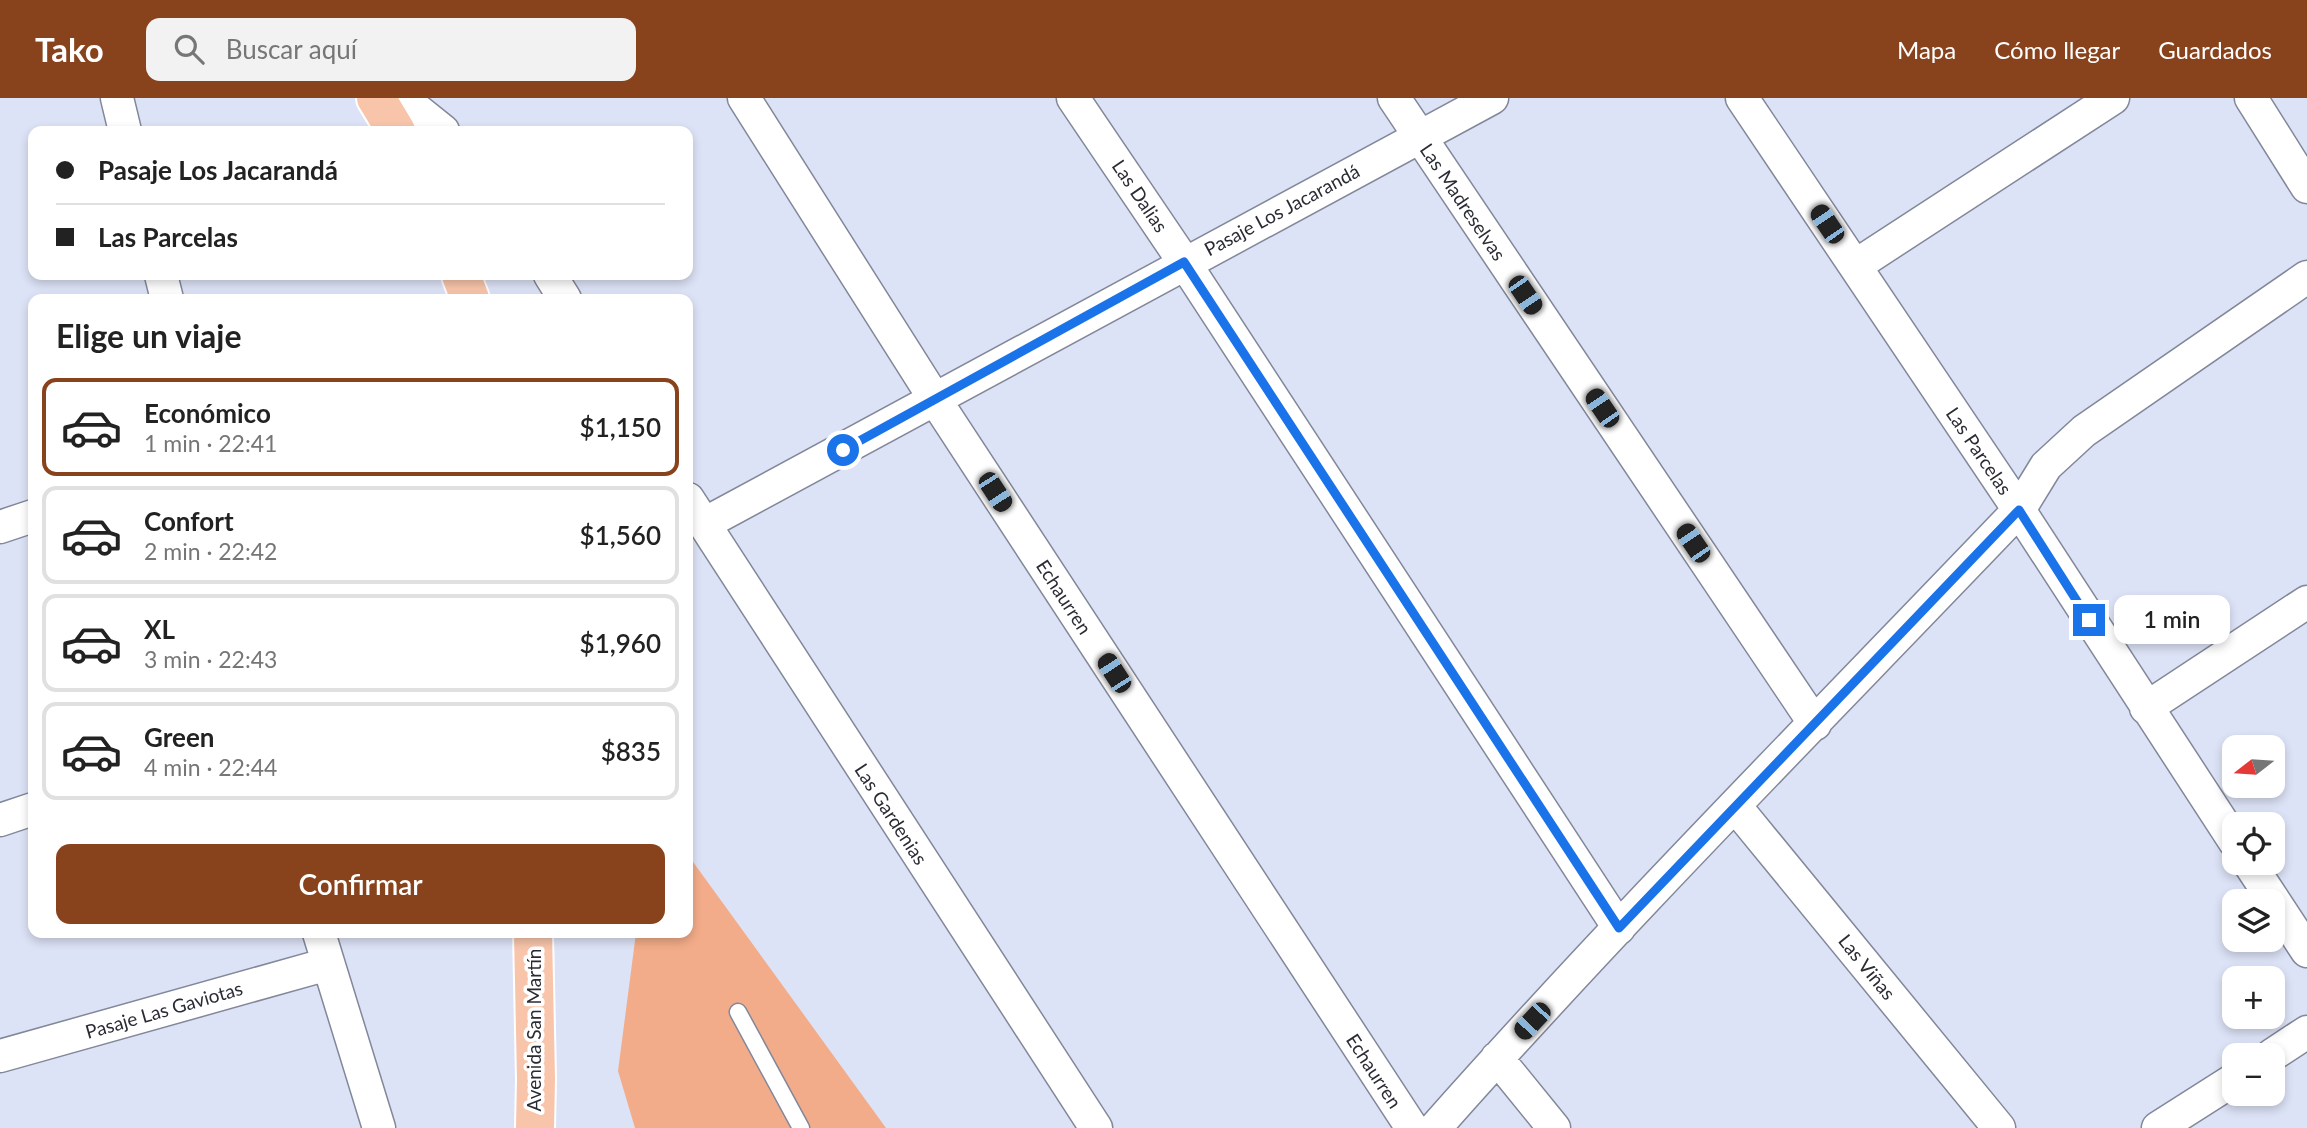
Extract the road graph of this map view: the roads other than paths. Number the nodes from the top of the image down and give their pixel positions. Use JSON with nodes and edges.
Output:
{"nodes":[{"id":1,"x":117,"y":98,"type":"edge"},
{"id":2,"x":376,"y":98,"type":"edge"},
{"id":3,"x":402,"y":98,"type":"edge"},
{"id":4,"x":744,"y":98,"type":"edge"},
{"id":5,"x":1073,"y":98,"type":"edge"},
{"id":6,"x":1394,"y":98,"type":"edge"},
{"id":7,"x":1492,"y":98,"type":"edge"},
{"id":8,"x":1742,"y":98,"type":"edge"},
{"id":9,"x":2113,"y":98,"type":"edge"},
{"id":10,"x":2251,"y":98,"type":"edge"},
{"id":11,"x":124,"y":126,"type":"edge"},
{"id":12,"x":393,"y":126,"type":"edge"},
{"id":13,"x":437,"y":126,"type":"edge"},
{"id":14,"x":1419,"y":137,"type":"junction"},
{"id":15,"x":2307,"y":187,"type":"edge"},
{"id":16,"x":1184,"y":262,"type":"junction"},
{"id":17,"x":1855,"y":266,"type":"junction"},
{"id":18,"x":2307,"y":277,"type":"edge"},
{"id":19,"x":936,"y":401,"type":"junction"},
{"id":20,"x":2019,"y":510,"type":"junction"},
{"id":21,"x":696,"y":512,"type":"edge"},
{"id":22,"x":28,"y":518,"type":"edge"},
{"id":23,"x":0,"y":527,"type":"edge"},
{"id":24,"x":2307,"y":602,"type":"edge"},
{"id":25,"x":2146,"y":708,"type":"junction"},
{"id":26,"x":1815,"y":724,"type":"junction"},
{"id":27,"x":1735,"y":806,"type":"junction"},
{"id":28,"x":28,"y":811,"type":"edge"},
{"id":29,"x":0,"y":820,"type":"edge"},
{"id":30,"x":2222,"y":822,"type":"edge"},
{"id":31,"x":2257,"y":875,"type":"edge"},
{"id":32,"x":1619,"y":928,"type":"junction"},
{"id":33,"x":320,"y":938,"type":"edge"},
{"id":34,"x":533,"y":938,"type":"edge"},
{"id":35,"x":2307,"y":951,"type":"edge"},
{"id":36,"x":328,"y":964,"type":"junction"},
{"id":37,"x":738,"y":1012,"type":"dead end"},
{"id":38,"x":2307,"y":1032,"type":"edge"},
{"id":39,"x":2285,"y":1046,"type":"edge"},
{"id":40,"x":0,"y":1056,"type":"edge"},
{"id":41,"x":1497,"y":1058,"type":"junction"},
{"id":42,"x":2222,"y":1087,"type":"edge"},
{"id":43,"x":379,"y":1128,"type":"edge"},
{"id":44,"x":535,"y":1128,"type":"edge"},
{"id":45,"x":801,"y":1128,"type":"edge"},
{"id":46,"x":1096,"y":1128,"type":"edge"},
{"id":47,"x":1412,"y":1128,"type":"edge"},
{"id":48,"x":1435,"y":1128,"type":"edge"},
{"id":49,"x":1554,"y":1128,"type":"edge"},
{"id":50,"x":1999,"y":1128,"type":"edge"},
{"id":51,"x":2158,"y":1128,"type":"edge"}],
"edges":[{"from":1,"to":11,"type":"street"},
{"from":2,"to":12,"type":"main road"},
{"from":3,"to":13,"type":"street"},
{"from":4,"to":19,"type":"street","name":"Echaurren"},
{"from":5,"to":16,"type":"street","name":"Las Dalias"},
{"from":6,"to":14,"type":"street","name":"Las Madreselvas"},
{"from":7,"to":14,"type":"street","name":"Pasaje Los Jacarandá"},
{"from":8,"to":17,"type":"street","name":"Las Parcelas"},
{"from":9,"to":17,"type":"street"},
{"from":10,"to":15,"type":"street"},
{"from":14,"to":16,"type":"street","name":"Pasaje Los Jacarandá"},
{"from":14,"to":26,"type":"street","name":"Las Madreselvas"},
{"from":16,"to":19,"type":"street","name":"Pasaje Los Jacarandá"},
{"from":16,"to":32,"type":"street","name":"Las Dalias"},
{"from":17,"to":20,"type":"street","name":"Las Parcelas"},
{"from":18,"to":20,"type":"street"},
{"from":19,"to":21,"type":"street","name":"Pasaje Los Jacarandá"},
{"from":19,"to":47,"type":"street","name":"Echaurren"},
{"from":20,"to":25,"type":"street","name":"Las Parcelas"},
{"from":20,"to":26,"type":"street"},
{"from":21,"to":46,"type":"street","name":"Las Gardenias"},
{"from":22,"to":23,"type":"street"},
{"from":24,"to":25,"type":"street"},
{"from":25,"to":30,"type":"street","name":"Las Parcelas"},
{"from":26,"to":27,"type":"street"},
{"from":27,"to":32,"type":"street"},
{"from":27,"to":50,"type":"street","name":"Las Viñas"},
{"from":28,"to":29,"type":"street"},
{"from":31,"to":35,"type":"street"},
{"from":32,"to":41,"type":"street"},
{"from":33,"to":36,"type":"street"},
{"from":34,"to":44,"type":"main road","name":"Avenida San Martín"},
{"from":36,"to":40,"type":"street","name":"Pasaje Las Gaviotas"},
{"from":36,"to":43,"type":"street"},
{"from":37,"to":45,"type":"lane"},
{"from":38,"to":39,"type":"street"},
{"from":41,"to":48,"type":"street"},
{"from":41,"to":49,"type":"street"},
{"from":42,"to":51,"type":"street"}]}
